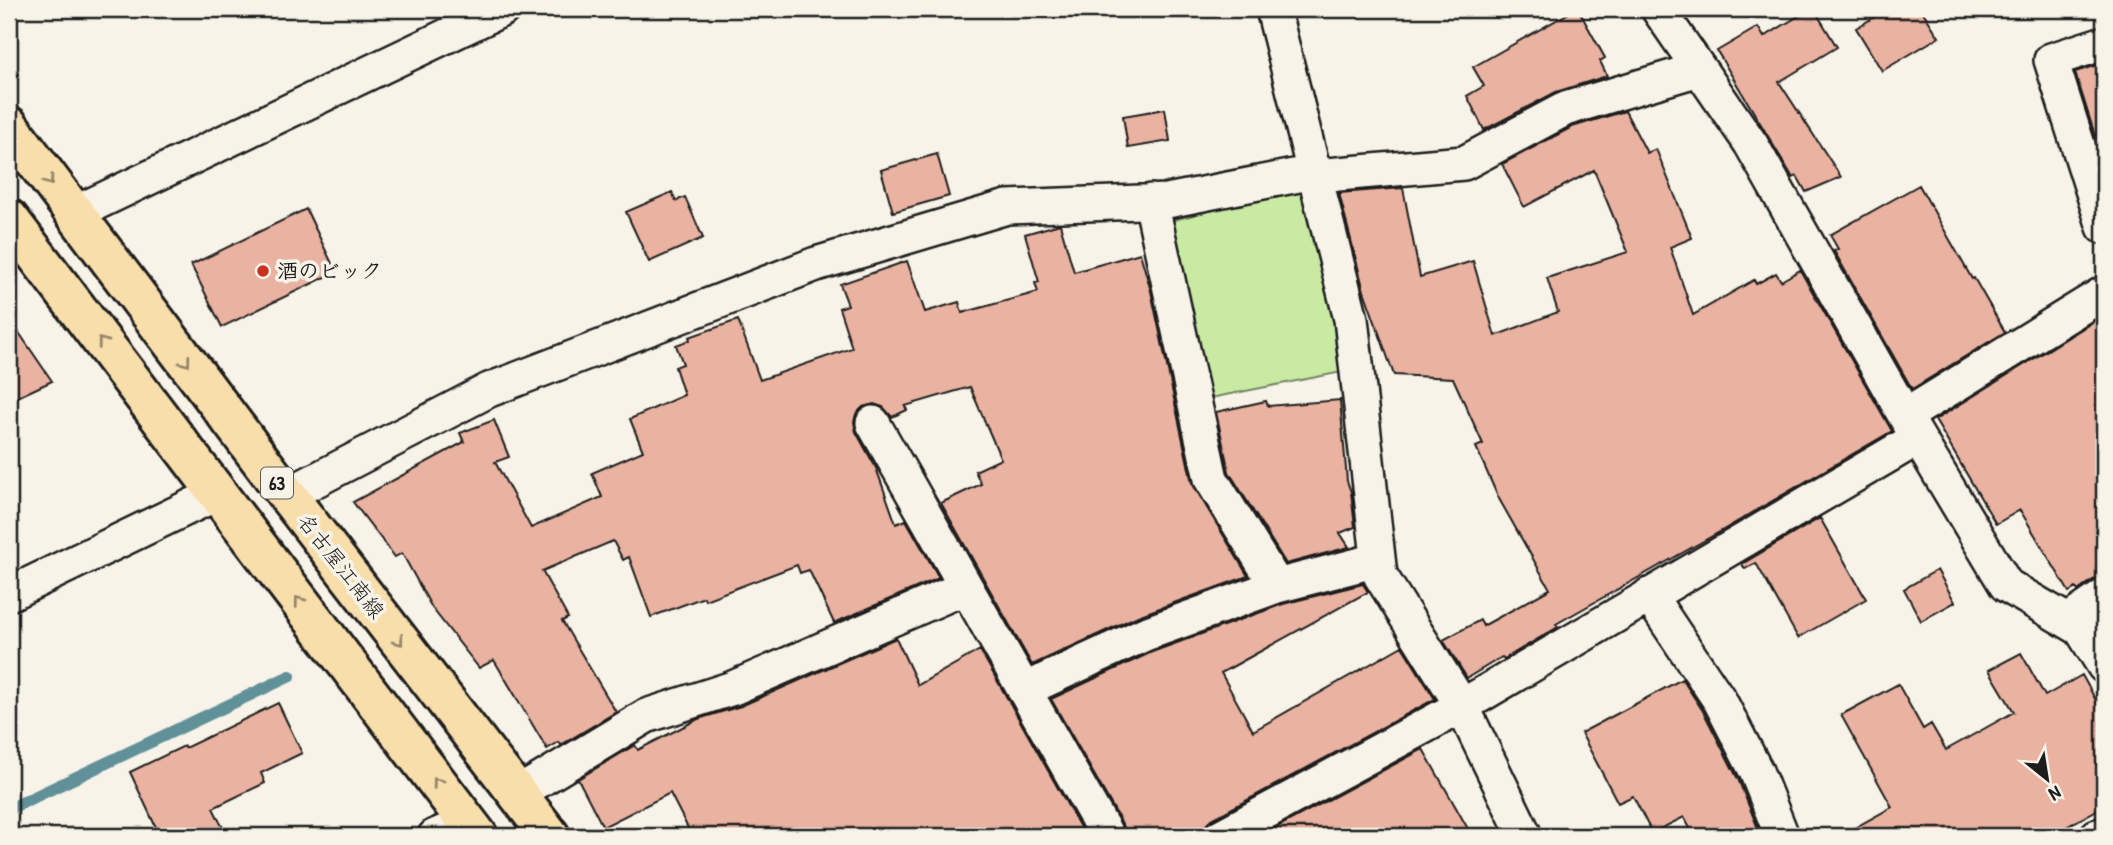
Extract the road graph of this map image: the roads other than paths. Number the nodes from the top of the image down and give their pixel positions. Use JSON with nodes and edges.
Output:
{"nodes":[{"id":1,"x":503,"y":9,"type":"edge"},
{"id":2,"x":1273,"y":9,"type":"edge"},
{"id":3,"x":1658,"y":9,"type":"edge"},
{"id":4,"x":2104,"y":43,"type":"edge"},
{"id":5,"x":1699,"y":69,"type":"junction"},
{"id":6,"x":9,"y":126,"type":"edge"},
{"id":7,"x":1315,"y":174,"type":"junction"},
{"id":8,"x":1151,"y":201,"type":"junction"},
{"id":9,"x":73,"y":214,"type":"junction"},
{"id":10,"x":9,"y":219,"type":"edge"},
{"id":11,"x":2104,"y":227,"type":"edge"},
{"id":12,"x":2104,"y":293,"type":"edge"},
{"id":13,"x":873,"y":423,"type":"dead end"},
{"id":14,"x":1912,"y":427,"type":"junction"},
{"id":15,"x":216,"y":494,"type":"junction"},
{"id":16,"x":287,"y":495,"type":"junction"},
{"id":17,"x":1377,"y":560,"type":"junction"},
{"id":18,"x":1277,"y":586,"type":"junction"},
{"id":19,"x":966,"y":587,"type":"junction"},
{"id":20,"x":9,"y":594,"type":"edge"},
{"id":21,"x":1649,"y":595,"type":"junction"},
{"id":22,"x":2104,"y":596,"type":"edge"},
{"id":23,"x":2068,"y":621,"type":"junction"},
{"id":24,"x":2104,"y":666,"type":"edge"},
{"id":25,"x":1024,"y":690,"type":"junction"},
{"id":26,"x":1462,"y":706,"type":"junction"},
{"id":27,"x":517,"y":794,"type":"junction"},
{"id":28,"x":460,"y":831,"type":"edge"},
{"id":29,"x":2104,"y":834,"type":"edge"},
{"id":30,"x":550,"y":836,"type":"edge"},
{"id":31,"x":1107,"y":836,"type":"edge"},
{"id":32,"x":1221,"y":836,"type":"edge"},
{"id":33,"x":1525,"y":836,"type":"edge"},
{"id":34,"x":1782,"y":836,"type":"edge"},
{"id":35,"x":2097,"y":836,"type":"edge"}],
"edges":[{"from":1,"to":9,"type":"street"},
{"from":2,"to":7,"type":"street"},
{"from":3,"to":5,"type":"street"},
{"from":4,"to":11,"type":"street"},
{"from":5,"to":7,"type":"street"},
{"from":5,"to":14,"type":"street"},
{"from":6,"to":9,"type":"main road","name":"名古屋江南線","number":"63","one_way":true},
{"from":7,"to":8,"type":"street"},
{"from":7,"to":17,"type":"street"},
{"from":8,"to":16,"type":"street"},
{"from":8,"to":18,"type":"street"},
{"from":9,"to":16,"type":"main road","name":"名古屋江南線","number":"63","one_way":true},
{"from":15,"to":10,"type":"main road","one_way":true},
{"from":12,"to":14,"type":"street"},
{"from":13,"to":19,"type":"street"},
{"from":14,"to":21,"type":"street"},
{"from":14,"to":23,"type":"street"},
{"from":15,"to":20,"type":"street"},
{"from":28,"to":15,"type":"main road","one_way":true},
{"from":16,"to":27,"type":"main road","name":"名古屋江南線","number":"63","one_way":true},
{"from":17,"to":18,"type":"street"},
{"from":17,"to":26,"type":"street"},
{"from":18,"to":25,"type":"street"},
{"from":19,"to":25,"type":"street"},
{"from":19,"to":27,"type":"street"},
{"from":21,"to":26,"type":"street"},
{"from":21,"to":34,"type":"street"},
{"from":22,"to":23,"type":"street"},
{"from":23,"to":24,"type":"street"},
{"from":25,"to":31,"type":"street"},
{"from":26,"to":32,"type":"street"},
{"from":26,"to":33,"type":"street"},
{"from":27,"to":30,"type":"main road","name":"名古屋江南線","number":"63"},
{"from":29,"to":35,"type":"street"}]}
